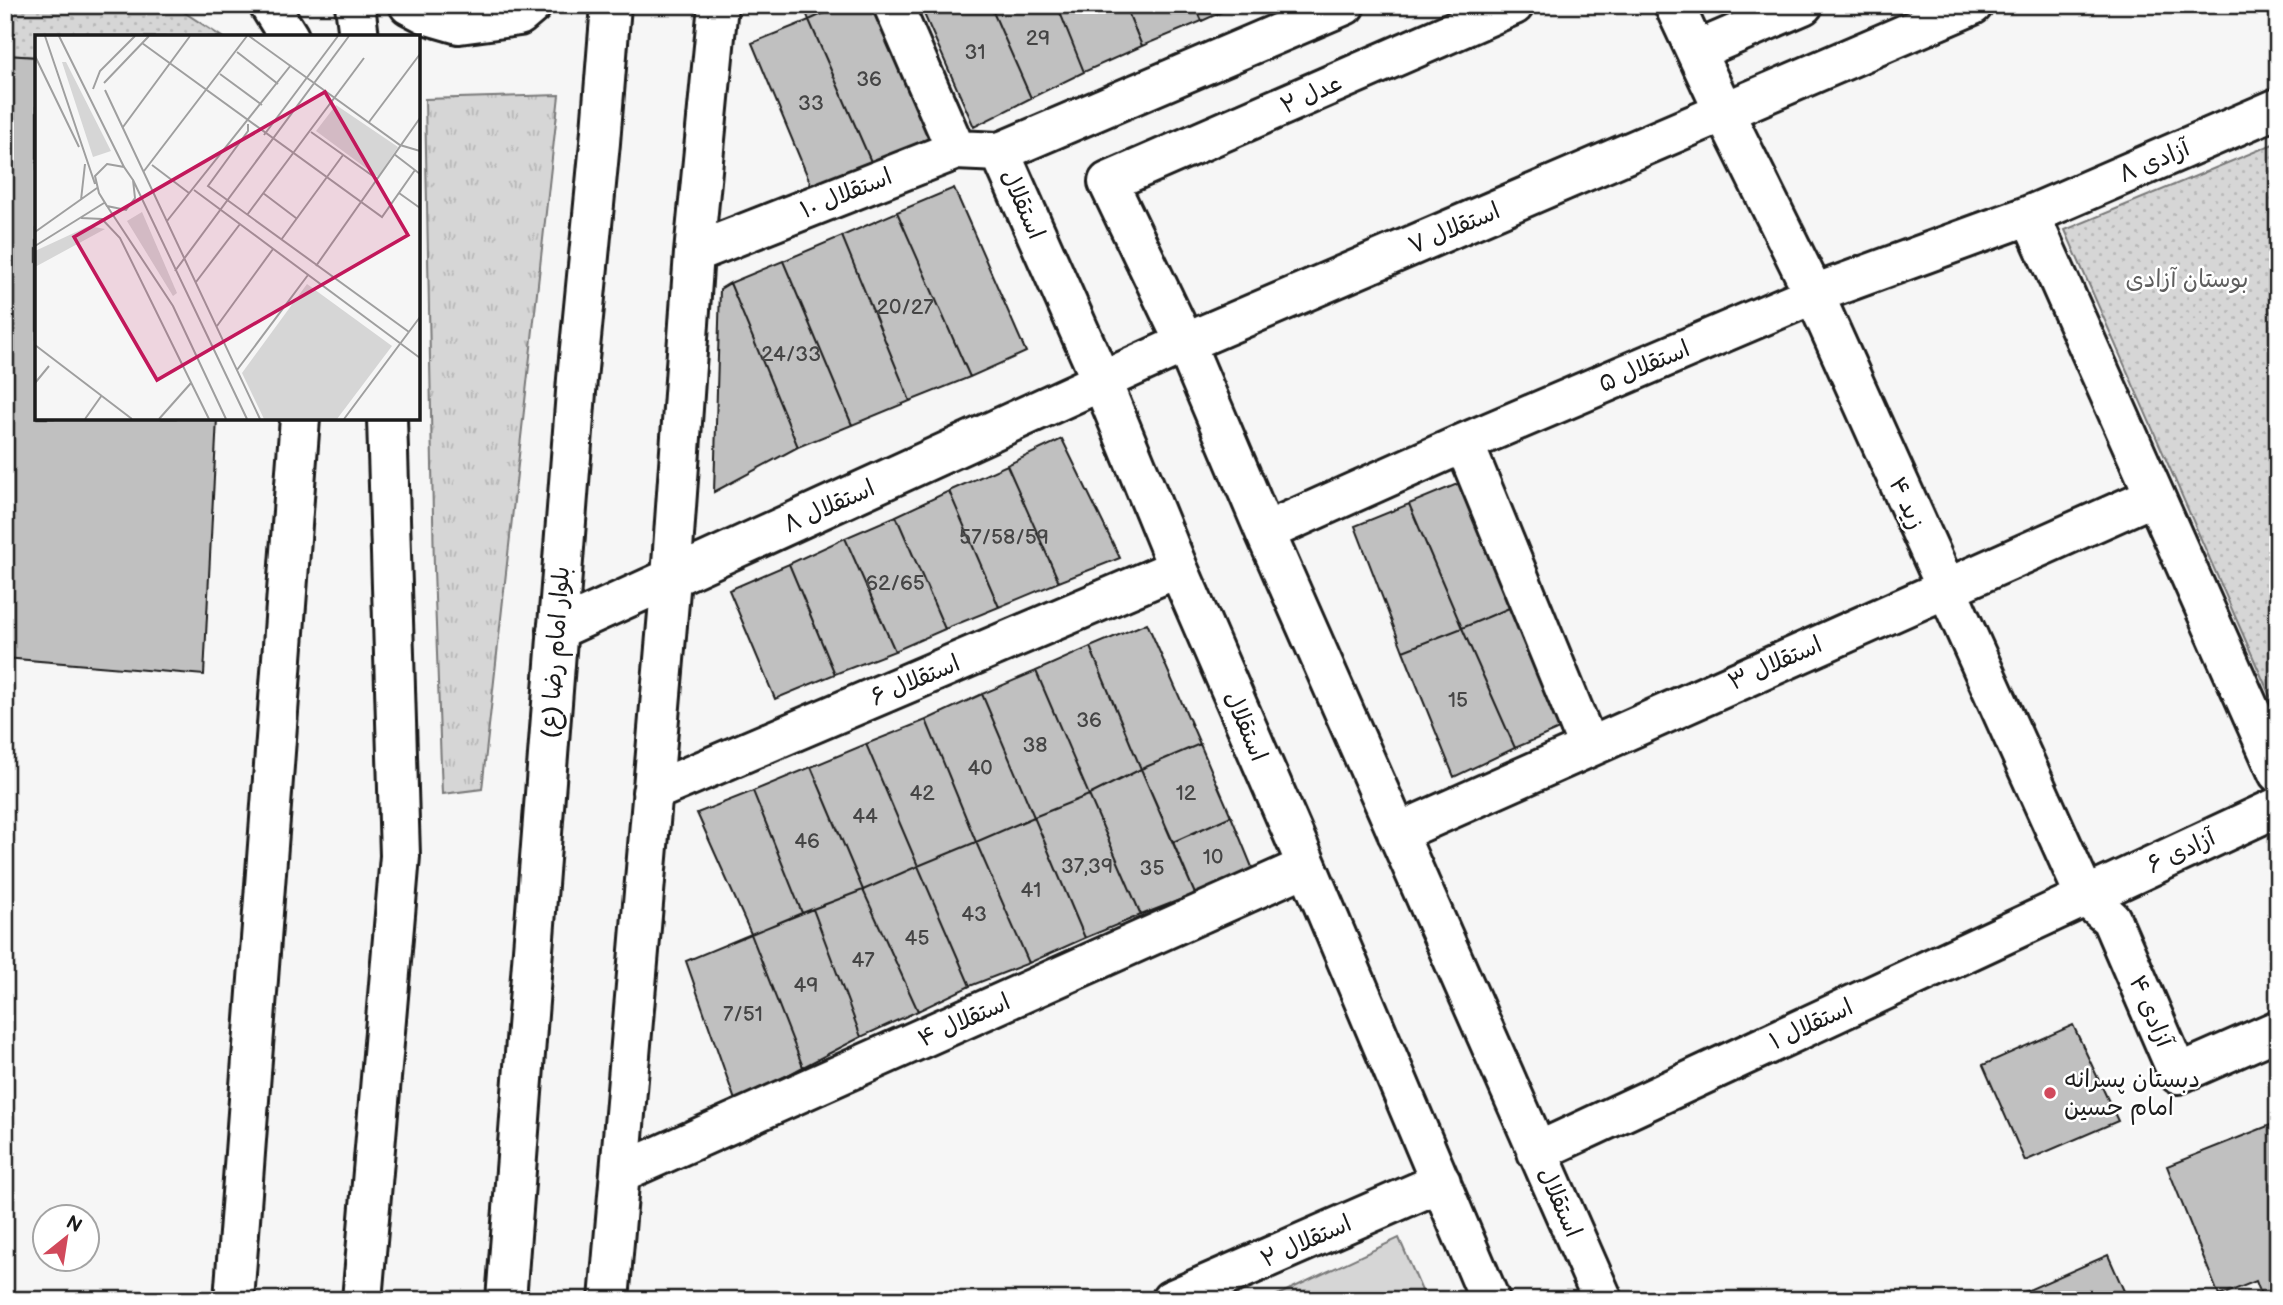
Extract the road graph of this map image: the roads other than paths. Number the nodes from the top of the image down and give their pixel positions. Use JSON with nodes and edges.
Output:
{"nodes":[{"id":1,"x":269,"y":5,"type":"edge"},
{"id":2,"x":355,"y":5,"type":"edge"},
{"id":3,"x":410,"y":5,"type":"edge"},
{"id":4,"x":532,"y":5,"type":"edge"},
{"id":5,"x":611,"y":5,"type":"edge"},
{"id":6,"x":718,"y":5,"type":"edge"},
{"id":7,"x":893,"y":5,"type":"edge"},
{"id":8,"x":1345,"y":5,"type":"edge"},
{"id":9,"x":1514,"y":5,"type":"edge"},
{"id":10,"x":1674,"y":5,"type":"edge"},
{"id":11,"x":1803,"y":5,"type":"edge"},
{"id":12,"x":1973,"y":5,"type":"edge"},
{"id":13,"x":288,"y":35,"type":"edge"},
{"id":14,"x":359,"y":35,"type":"edge"},
{"id":15,"x":1696,"y":51,"type":"junction"},
{"id":16,"x":2278,"y":108,"type":"edge"},
{"id":17,"x":1724,"y":112,"type":"junction"},
{"id":18,"x":956,"y":150,"type":"junction"},
{"id":19,"x":1000,"y":152,"type":"junction"},
{"id":20,"x":1108,"y":182,"type":"joint"},
{"id":21,"x":2029,"y":215,"type":"junction"},
{"id":22,"x":694,"y":253,"type":"junction"},
{"id":23,"x":1814,"y":294,"type":"junction"},
{"id":24,"x":1185,"y":343,"type":"junction"},
{"id":25,"x":1102,"y":382,"type":"junction"},
{"id":26,"x":300,"y":420,"type":"edge"},
{"id":27,"x":387,"y":420,"type":"edge"},
{"id":28,"x":1464,"y":443,"type":"junction"},
{"id":29,"x":2154,"y":496,"type":"junction"},
{"id":30,"x":1265,"y":532,"type":"junction"},
{"id":31,"x":1178,"y":568,"type":"junction"},
{"id":32,"x":671,"y":578,"type":"junction"},
{"id":33,"x":1945,"y":588,"type":"junction"},
{"id":34,"x":557,"y":630,"type":"junction"},
{"id":35,"x":1588,"y":746,"type":"junction"},
{"id":36,"x":2278,"y":773,"type":"edge"},
{"id":37,"x":652,"y":792,"type":"junction"},
{"id":38,"x":2278,"y":807,"type":"edge"},
{"id":39,"x":1397,"y":832,"type":"junction"},
{"id":40,"x":1307,"y":866,"type":"junction"},
{"id":41,"x":2085,"y":896,"type":"junction"},
{"id":42,"x":2278,"y":1030,"type":"edge"},
{"id":43,"x":1537,"y":1152,"type":"junction"},
{"id":44,"x":620,"y":1173,"type":"junction"},
{"id":45,"x":1441,"y":1182,"type":"junction"},
{"id":46,"x":234,"y":1300,"type":"edge"},
{"id":47,"x":362,"y":1300,"type":"edge"},
{"id":48,"x":506,"y":1300,"type":"edge"},
{"id":49,"x":609,"y":1300,"type":"edge"},
{"id":50,"x":1171,"y":1300,"type":"edge"},
{"id":51,"x":1490,"y":1300,"type":"edge"},
{"id":52,"x":1603,"y":1300,"type":"edge"}],
"edges":[{"from":1,"to":13,"type":"street"},
{"from":2,"to":14,"type":"street"},
{"from":3,"to":4,"type":"street"},
{"from":5,"to":34,"type":"street","name":"بلوار امام رضا (ع)"},
{"from":6,"to":22,"type":"street"},
{"from":7,"to":18,"type":"street"},
{"from":8,"to":19,"type":"street"},
{"from":9,"to":20,"type":"street","name":"عدل ۲"},
{"from":10,"to":15,"type":"street","name":"زید ۴"},
{"from":11,"to":15,"type":"street"},
{"from":12,"to":17,"type":"street","name":"استقلال ۷"},
{"from":15,"to":17,"type":"street","name":"زید ۴"},
{"from":16,"to":21,"type":"street","name":"آزادی ۸"},
{"from":17,"to":23,"type":"street","name":"زید ۴"},
{"from":17,"to":24,"type":"street","name":"استقلال ۷"},
{"from":18,"to":19,"type":"street","name":"استقلال ۱۰"},
{"from":18,"to":22,"type":"street","name":"استقلال ۱۰"},
{"from":19,"to":25,"type":"street","name":"استقلال"},
{"from":20,"to":24,"type":"street","name":"استقلال"},
{"from":21,"to":23,"type":"street","name":"استقلال ۵"},
{"from":21,"to":29,"type":"street"},
{"from":22,"to":32,"type":"street"},
{"from":23,"to":28,"type":"street","name":"استقلال ۵"},
{"from":23,"to":33,"type":"street","name":"زید ۴"},
{"from":24,"to":25,"type":"street","name":"استقلال ۷"},
{"from":24,"to":30,"type":"street","name":"استقلال"},
{"from":25,"to":31,"type":"street","name":"استقلال"},
{"from":25,"to":32,"type":"street","name":"استقلال ۸"},
{"from":26,"to":46,"type":"street"},
{"from":27,"to":47,"type":"street"},
{"from":28,"to":30,"type":"street","name":"استقلال ۵"},
{"from":28,"to":35,"type":"street"},
{"from":29,"to":33,"type":"street","name":"استقلال ۳"},
{"from":29,"to":36,"type":"street"},
{"from":30,"to":39,"type":"street","name":"استقلال"},
{"from":31,"to":37,"type":"street","name":"استقلال ۶"},
{"from":31,"to":40,"type":"street","name":"استقلال"},
{"from":32,"to":34,"type":"street","name":"استقلال ۸"},
{"from":32,"to":37,"type":"street"},
{"from":33,"to":35,"type":"street","name":"استقلال ۳"},
{"from":33,"to":41,"type":"street","name":"زید ۴"},
{"from":34,"to":48,"type":"street","name":"بلوار امام رضا (ع)"},
{"from":35,"to":39,"type":"street","name":"استقلال ۳"},
{"from":37,"to":44,"type":"street"},
{"from":38,"to":41,"type":"street","name":"آزادی ۶"},
{"from":39,"to":43,"type":"street","name":"استقلال"},
{"from":40,"to":44,"type":"street","name":"استقلال ۴"},
{"from":40,"to":45,"type":"street","name":"استقلال"},
{"from":41,"to":42,"type":"street","name":"آزادی ۴"},
{"from":41,"to":43,"type":"street","name":"استقلال ۱"},
{"from":43,"to":52,"type":"street","name":"استقلال"},
{"from":44,"to":49,"type":"street"},
{"from":45,"to":50,"type":"street","name":"استقلال ۲"},
{"from":45,"to":51,"type":"street","name":"استقلال"}]}
